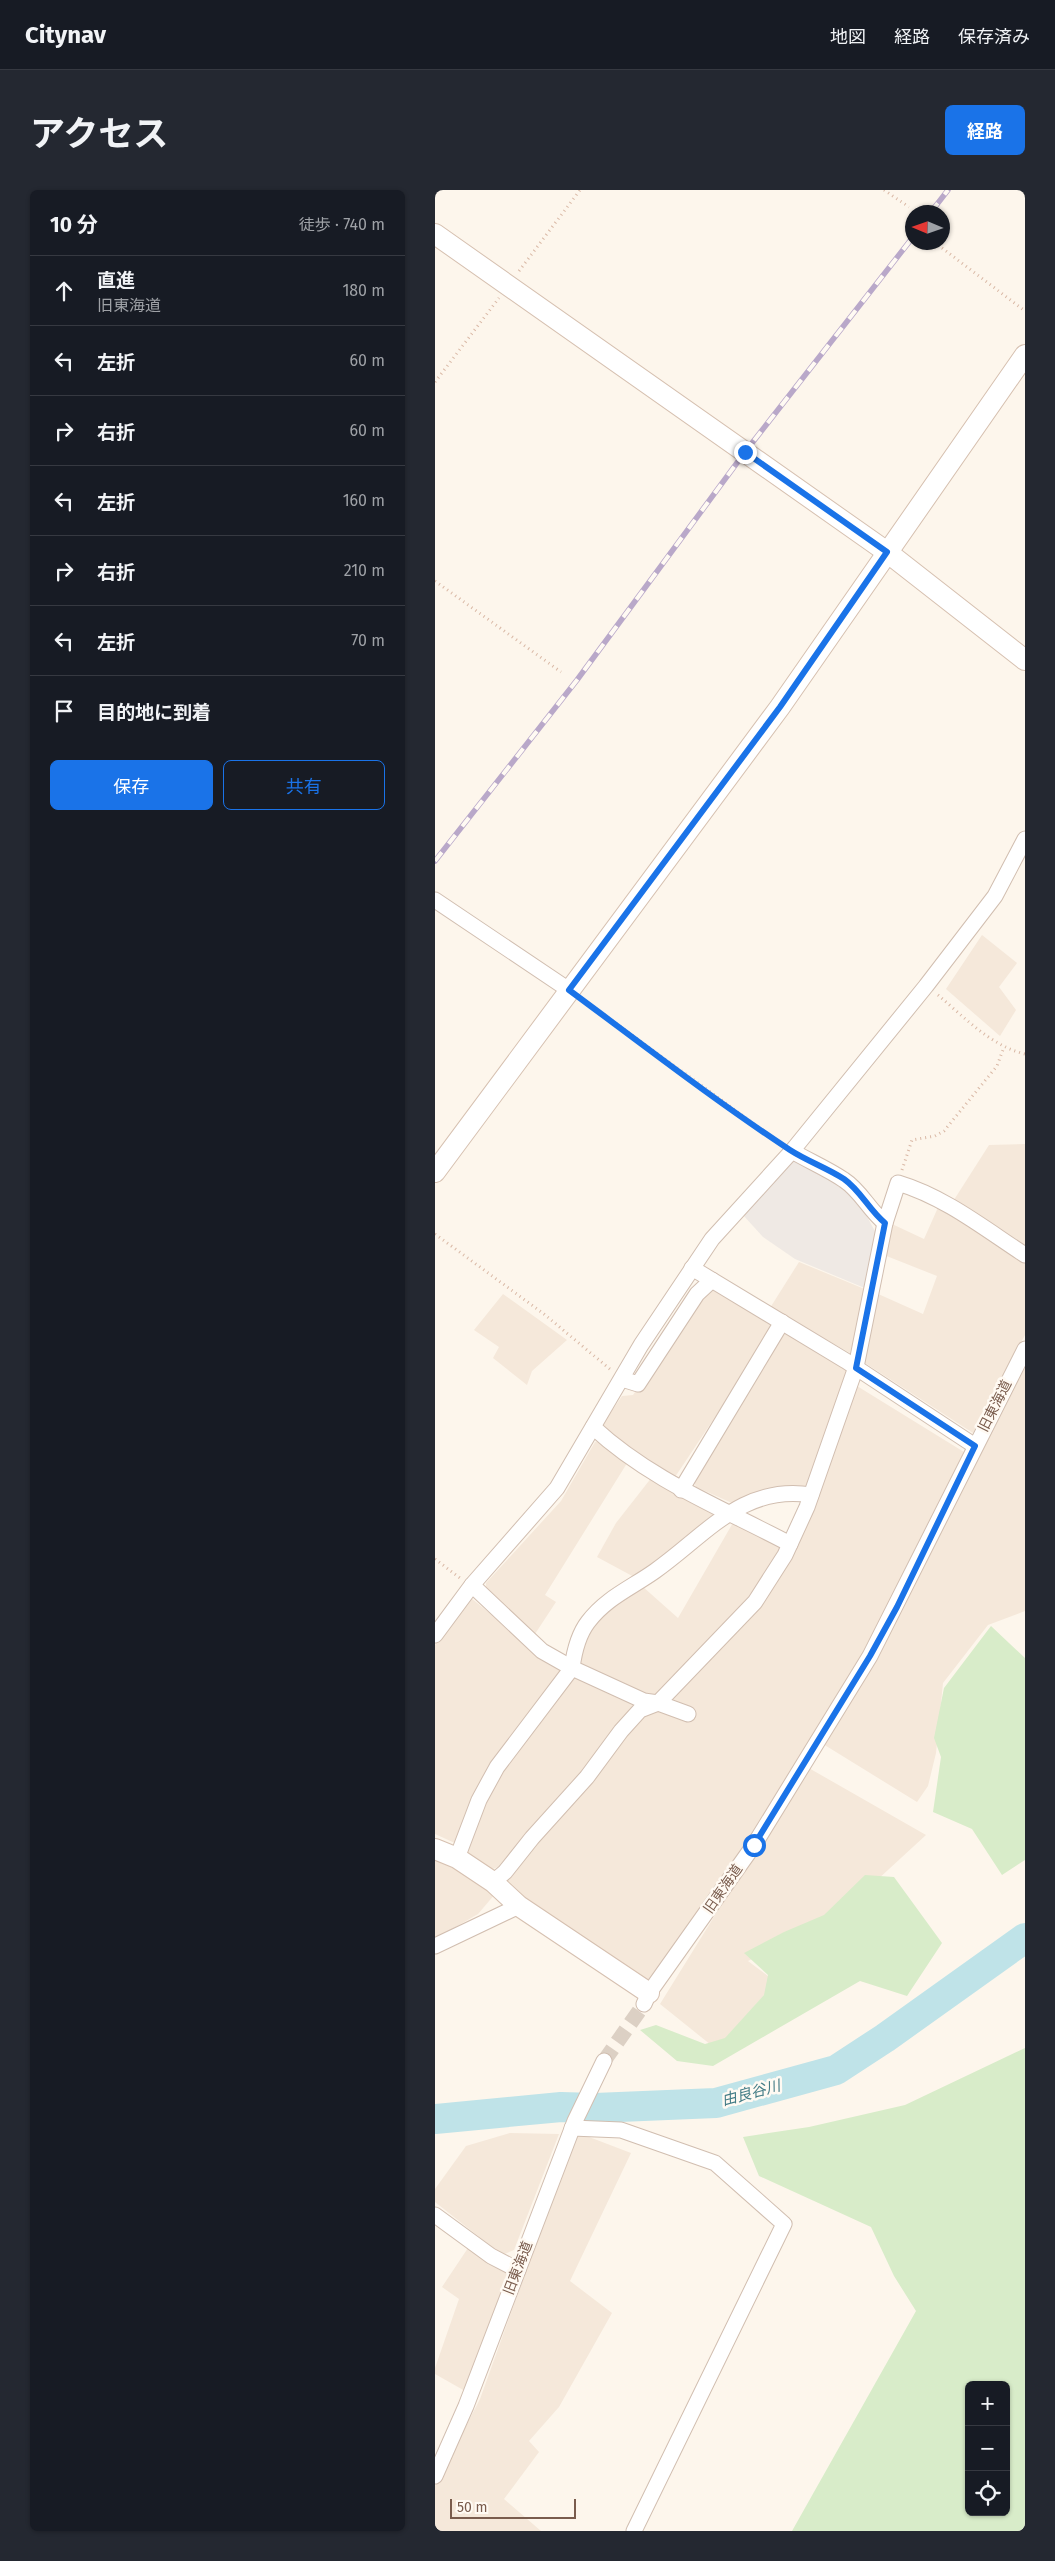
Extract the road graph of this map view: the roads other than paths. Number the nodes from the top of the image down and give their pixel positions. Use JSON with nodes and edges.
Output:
{"nodes":[{"id":1,"x":435,"y":234,"type":"edge"},
{"id":2,"x":1025,"y":355,"type":"edge"},
{"id":3,"x":887,"y":552,"type":"junction"},
{"id":4,"x":1025,"y":660,"type":"edge"},
{"id":5,"x":1025,"y":839,"type":"edge"},
{"id":6,"x":435,"y":900,"type":"edge"},
{"id":7,"x":569,"y":990,"type":"junction"},
{"id":8,"x":792,"y":1151,"type":"junction"},
{"id":9,"x":435,"y":1172,"type":"edge"},
{"id":10,"x":885,"y":1223,"type":"junction"},
{"id":11,"x":1025,"y":1255,"type":"edge"},
{"id":12,"x":692,"y":1268,"type":"junction"},
{"id":13,"x":712,"y":1280,"type":"junction"},
{"id":14,"x":782,"y":1322,"type":"junction"},
{"id":15,"x":1025,"y":1350,"type":"edge"},
{"id":16,"x":856,"y":1368,"type":"junction"},
{"id":17,"x":622,"y":1379,"type":"junction"},
{"id":18,"x":593,"y":1427,"type":"junction"},
{"id":19,"x":975,"y":1446,"type":"junction"},
{"id":20,"x":681,"y":1490,"type":"junction"},
{"id":21,"x":811,"y":1495,"type":"junction"},
{"id":22,"x":729,"y":1512,"type":"junction"},
{"id":23,"x":790,"y":1544,"type":"junction"},
{"id":24,"x":473,"y":1585,"type":"junction"},
{"id":25,"x":435,"y":1635,"type":"edge"},
{"id":26,"x":571,"y":1668,"type":"junction"},
{"id":27,"x":658,"y":1703,"type":"junction"},
{"id":28,"x":687,"y":1714,"type":"dead end"},
{"id":29,"x":435,"y":1849,"type":"edge"},
{"id":30,"x":457,"y":1858,"type":"junction"},
{"id":31,"x":493,"y":1882,"type":"junction"},
{"id":32,"x":519,"y":1906,"type":"junction"},
{"id":33,"x":435,"y":1946,"type":"edge"},
{"id":34,"x":647,"y":1998,"type":"joint"},
{"id":35,"x":604,"y":2061,"type":"tunnel mouth"},
{"id":36,"x":574,"y":2124,"type":"junction"},
{"id":37,"x":435,"y":2215,"type":"edge"},
{"id":38,"x":518,"y":2270,"type":"junction"},
{"id":39,"x":436,"y":2473,"type":"edge"},
{"id":40,"x":634,"y":2531,"type":"edge"}],
"edges":[{"from":1,"to":3,"type":"street"},
{"from":2,"to":3,"type":"street"},
{"from":3,"to":4,"type":"street"},
{"from":3,"to":7,"type":"street"},
{"from":5,"to":8,"type":"street"},
{"from":6,"to":7,"type":"street"},
{"from":7,"to":9,"type":"street"},
{"from":8,"to":10,"type":"street"},
{"from":8,"to":12,"type":"street"},
{"from":10,"to":11,"type":"street"},
{"from":10,"to":16,"type":"street"},
{"from":12,"to":13,"type":"street"},
{"from":12,"to":17,"type":"street"},
{"from":13,"to":14,"type":"street"},
{"from":13,"to":17,"type":"street"},
{"from":14,"to":16,"type":"street"},
{"from":14,"to":20,"type":"street"},
{"from":15,"to":19,"type":"street","name":"旧東海道"},
{"from":16,"to":19,"type":"street"},
{"from":16,"to":21,"type":"street"},
{"from":17,"to":18,"type":"street"},
{"from":18,"to":20,"type":"street"},
{"from":18,"to":24,"type":"street"},
{"from":19,"to":34,"type":"street","name":"旧東海道"},
{"from":20,"to":22,"type":"street"},
{"from":21,"to":22,"type":"street"},
{"from":21,"to":23,"type":"street"},
{"from":22,"to":23,"type":"street"},
{"from":22,"to":26,"type":"street"},
{"from":23,"to":27,"type":"street"},
{"from":24,"to":25,"type":"street"},
{"from":24,"to":26,"type":"street"},
{"from":26,"to":27,"type":"street"},
{"from":26,"to":30,"type":"street"},
{"from":27,"to":28,"type":"street"},
{"from":27,"to":31,"type":"street"},
{"from":29,"to":30,"type":"street"},
{"from":30,"to":31,"type":"street"},
{"from":31,"to":32,"type":"street"},
{"from":32,"to":33,"type":"street"},
{"from":32,"to":34,"type":"street"},
{"from":35,"to":36,"type":"street","name":"旧東海道"},
{"from":36,"to":38,"type":"street","name":"旧東海道"},
{"from":36,"to":40,"type":"street"},
{"from":37,"to":38,"type":"street"},
{"from":38,"to":39,"type":"street","name":"旧東海道"}]}
